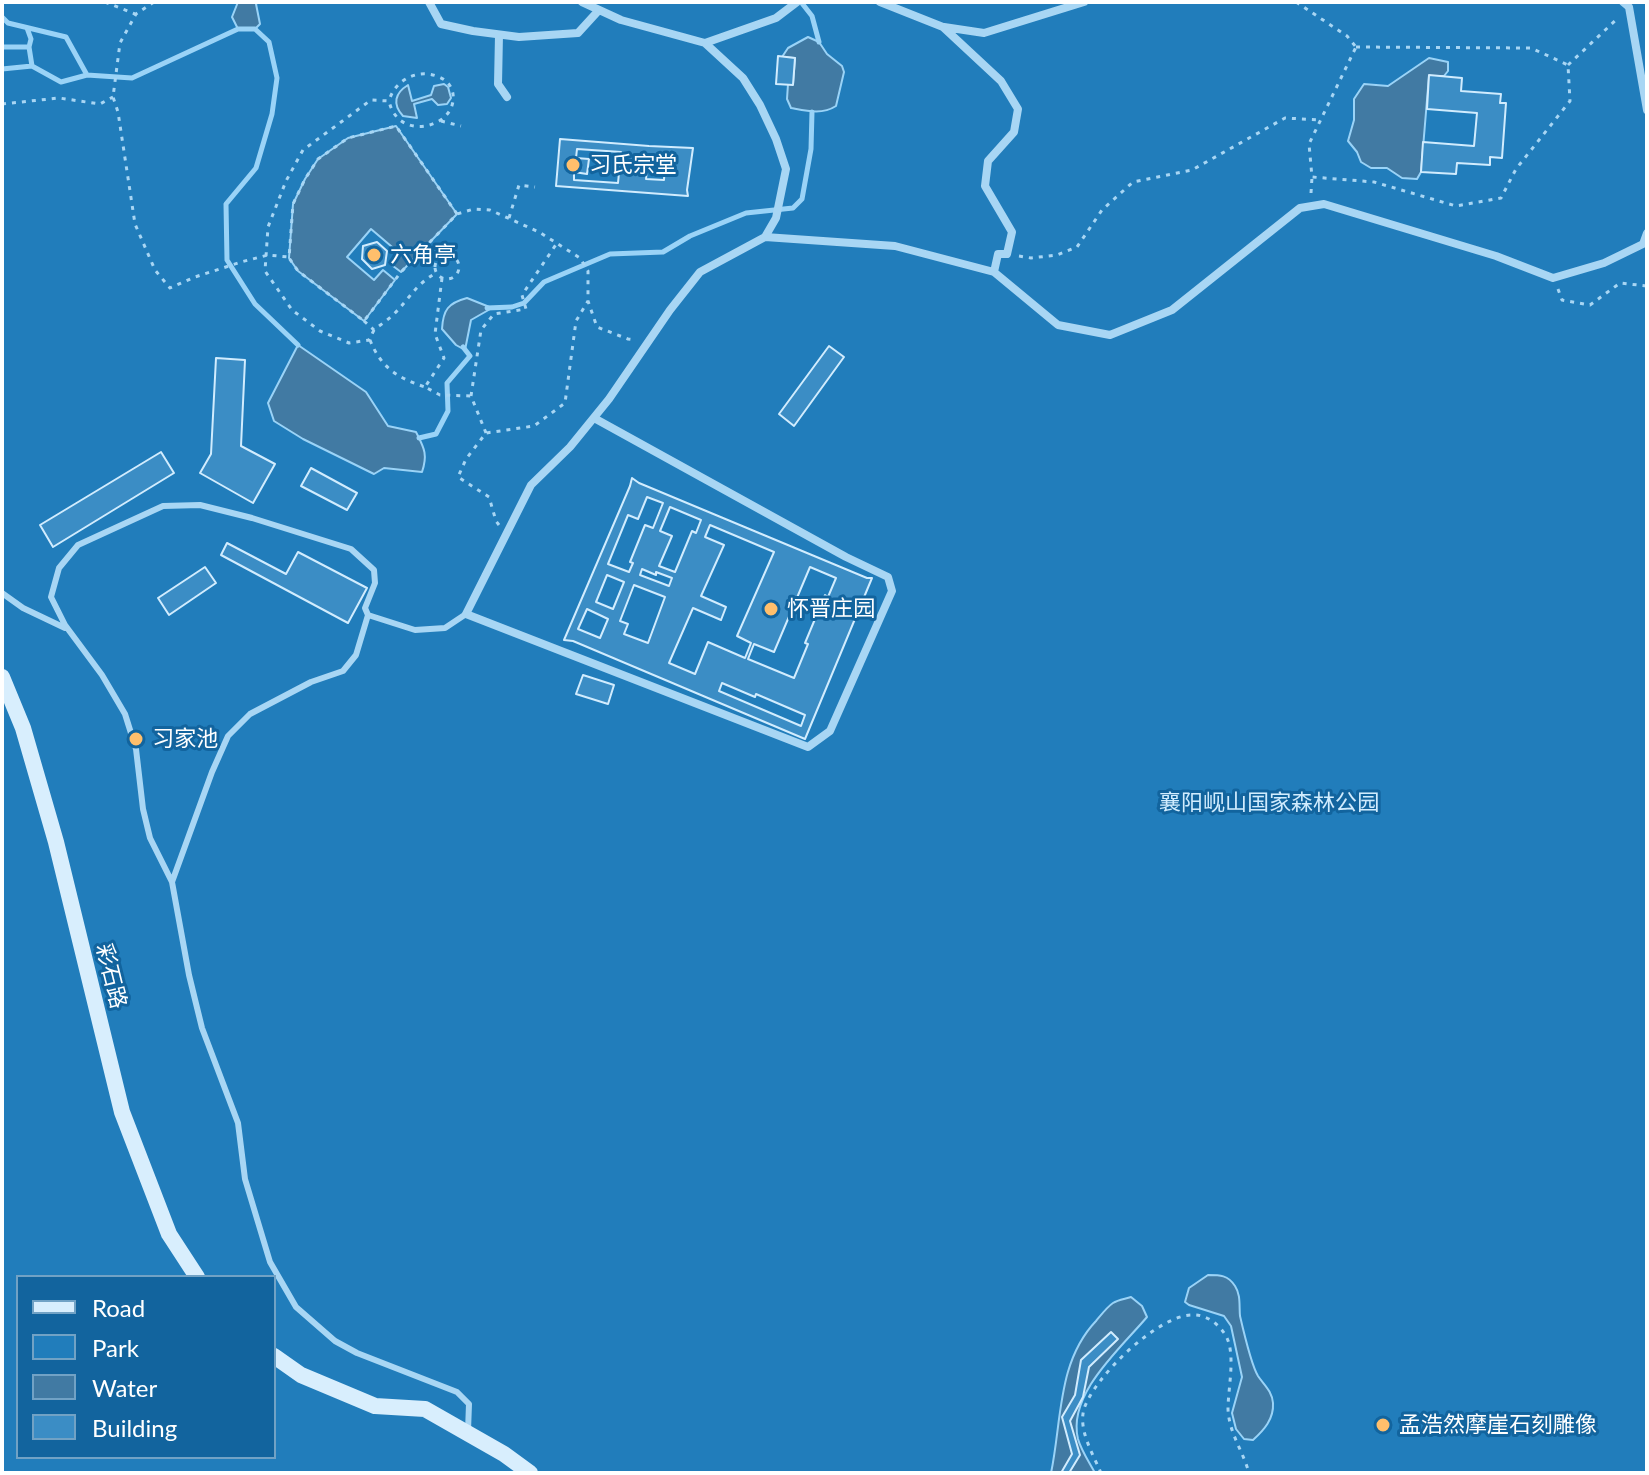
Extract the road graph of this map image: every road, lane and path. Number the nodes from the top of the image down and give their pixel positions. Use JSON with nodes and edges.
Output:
{"nodes":[{"id":1,"x":105,"y":2,"type":"edge"},
{"id":2,"x":154,"y":2,"type":"edge"},
{"id":3,"x":429,"y":2,"type":"edge"},
{"id":4,"x":582,"y":2,"type":"edge"},
{"id":5,"x":880,"y":2,"type":"edge"},
{"id":6,"x":1084,"y":2,"type":"edge"},
{"id":7,"x":1296,"y":2,"type":"edge"},
{"id":8,"x":794,"y":4,"type":"edge"},
{"id":9,"x":1626,"y":5,"type":"edge"},
{"id":10,"x":599,"y":10,"type":"junction"},
{"id":11,"x":136,"y":14,"type":"junction"},
{"id":12,"x":943,"y":27,"type":"junction"},
{"id":13,"x":499,"y":35,"type":"junction"},
{"id":14,"x":705,"y":43,"type":"junction"},
{"id":15,"x":1356,"y":47,"type":"junction"},
{"id":16,"x":1568,"y":65,"type":"junction"},
{"id":17,"x":113,"y":97,"type":"junction"},
{"id":18,"x":507,"y":97,"type":"dead end"},
{"id":19,"x":389,"y":101,"type":"junction"},
{"id":20,"x":2,"y":104,"type":"edge"},
{"id":21,"x":1647,"y":110,"type":"edge"},
{"id":22,"x":1321,"y":120,"type":"junction"},
{"id":23,"x":440,"y":121,"type":"junction"},
{"id":24,"x":461,"y":126,"type":"dead end"},
{"id":25,"x":1312,"y":177,"type":"junction"},
{"id":26,"x":535,"y":187,"type":"dead end"},
{"id":27,"x":1310,"y":207,"type":"junction"},
{"id":28,"x":457,"y":214,"type":"junction"},
{"id":29,"x":509,"y":218,"type":"junction"},
{"id":30,"x":1647,"y":233,"type":"edge"},
{"id":31,"x":765,"y":237,"type":"junction"},
{"id":32,"x":557,"y":243,"type":"junction"},
{"id":33,"x":1007,"y":254,"type":"junction"},
{"id":34,"x":268,"y":255,"type":"junction"},
{"id":35,"x":289,"y":258,"type":"junction"},
{"id":36,"x":994,"y":272,"type":"junction"},
{"id":37,"x":436,"y":273,"type":"junction"},
{"id":38,"x":442,"y":278,"type":"junction"},
{"id":39,"x":1553,"y":278,"type":"junction"},
{"id":40,"x":1647,"y":286,"type":"edge"},
{"id":41,"x":588,"y":301,"type":"junction"},
{"id":42,"x":364,"y":321,"type":"junction"},
{"id":43,"x":374,"y":330,"type":"junction"},
{"id":44,"x":369,"y":340,"type":"junction"},
{"id":45,"x":648,"y":342,"type":"junction"},
{"id":46,"x":425,"y":387,"type":"junction"},
{"id":47,"x":471,"y":396,"type":"junction"},
{"id":48,"x":594,"y":418,"type":"junction"},
{"id":49,"x":486,"y":433,"type":"junction"},
{"id":50,"x":506,"y":533,"type":"junction"},
{"id":51,"x":2,"y":593,"type":"edge"},
{"id":52,"x":466,"y":614,"type":"junction"},
{"id":53,"x":368,"y":615,"type":"junction"},
{"id":54,"x":69,"y":630,"type":"junction"},
{"id":55,"x":2,"y":677,"type":"edge"},
{"id":56,"x":172,"y":882,"type":"junction"},
{"id":57,"x":196,"y":1275,"type":"edge"},
{"id":58,"x":276,"y":1357,"type":"edge"},
{"id":59,"x":468,"y":1433,"type":"junction"},
{"id":60,"x":530,"y":1473,"type":"edge"},
{"id":61,"x":1101,"y":1473,"type":"edge"},
{"id":62,"x":1249,"y":1473,"type":"edge"}],
"edges":[{"from":1,"to":11,"type":"path"},
{"from":2,"to":11,"type":"path"},
{"from":3,"to":13,"type":"street"},
{"from":4,"to":10,"type":"street"},
{"from":5,"to":12,"type":"street"},
{"from":6,"to":12,"type":"street"},
{"from":7,"to":15,"type":"path"},
{"from":8,"to":14,"type":"street"},
{"from":9,"to":16,"type":"path"},
{"from":9,"to":21,"type":"street"},
{"from":10,"to":13,"type":"street"},
{"from":10,"to":14,"type":"street"},
{"from":11,"to":17,"type":"path"},
{"from":12,"to":33,"type":"street"},
{"from":13,"to":18,"type":"street"},
{"from":14,"to":31,"type":"street"},
{"from":15,"to":16,"type":"path"},
{"from":15,"to":22,"type":"path"},
{"from":16,"to":25,"type":"path"},
{"from":17,"to":20,"type":"path"},
{"from":17,"to":34,"type":"path"},
{"from":19,"to":23,"type":"path"},
{"from":19,"to":23,"type":"path"},
{"from":19,"to":34,"type":"path"},
{"from":22,"to":25,"type":"path"},
{"from":22,"to":33,"type":"path"},
{"from":23,"to":24,"type":"path"},
{"from":25,"to":27,"type":"path"},
{"from":26,"to":29,"type":"path"},
{"from":27,"to":36,"type":"street"},
{"from":27,"to":39,"type":"street"},
{"from":28,"to":29,"type":"path"},
{"from":28,"to":35,"type":"path"},
{"from":28,"to":42,"type":"path"},
{"from":29,"to":32,"type":"path"},
{"from":30,"to":39,"type":"street"},
{"from":31,"to":36,"type":"street"},
{"from":31,"to":45,"type":"street"},
{"from":32,"to":41,"type":"path"},
{"from":32,"to":47,"type":"path"},
{"from":33,"to":36,"type":"street"},
{"from":34,"to":35,"type":"path"},
{"from":34,"to":44,"type":"path"},
{"from":35,"to":42,"type":"path"},
{"from":37,"to":38,"type":"path"},
{"from":37,"to":38,"type":"path"},
{"from":37,"to":43,"type":"path"},
{"from":38,"to":46,"type":"path"},
{"from":39,"to":40,"type":"path"},
{"from":41,"to":45,"type":"path"},
{"from":41,"to":49,"type":"path"},
{"from":42,"to":43,"type":"path"},
{"from":43,"to":44,"type":"path"},
{"from":44,"to":46,"type":"path"},
{"from":45,"to":48,"type":"street"},
{"from":46,"to":47,"type":"path"},
{"from":47,"to":49,"type":"path"},
{"from":48,"to":50,"type":"street"},
{"from":48,"to":52,"type":"street"},
{"from":49,"to":50,"type":"path"},
{"from":50,"to":52,"type":"street"},
{"from":51,"to":54,"type":"lane"},
{"from":52,"to":53,"type":"lane"},
{"from":53,"to":54,"type":"lane"},
{"from":53,"to":56,"type":"lane"},
{"from":54,"to":56,"type":"lane"},
{"from":55,"to":57,"type":"street","name":"彩石路"},
{"from":56,"to":59,"type":"lane"},
{"from":58,"to":59,"type":"street"},
{"from":59,"to":60,"type":"street"},
{"from":61,"to":62,"type":"path"}]}
